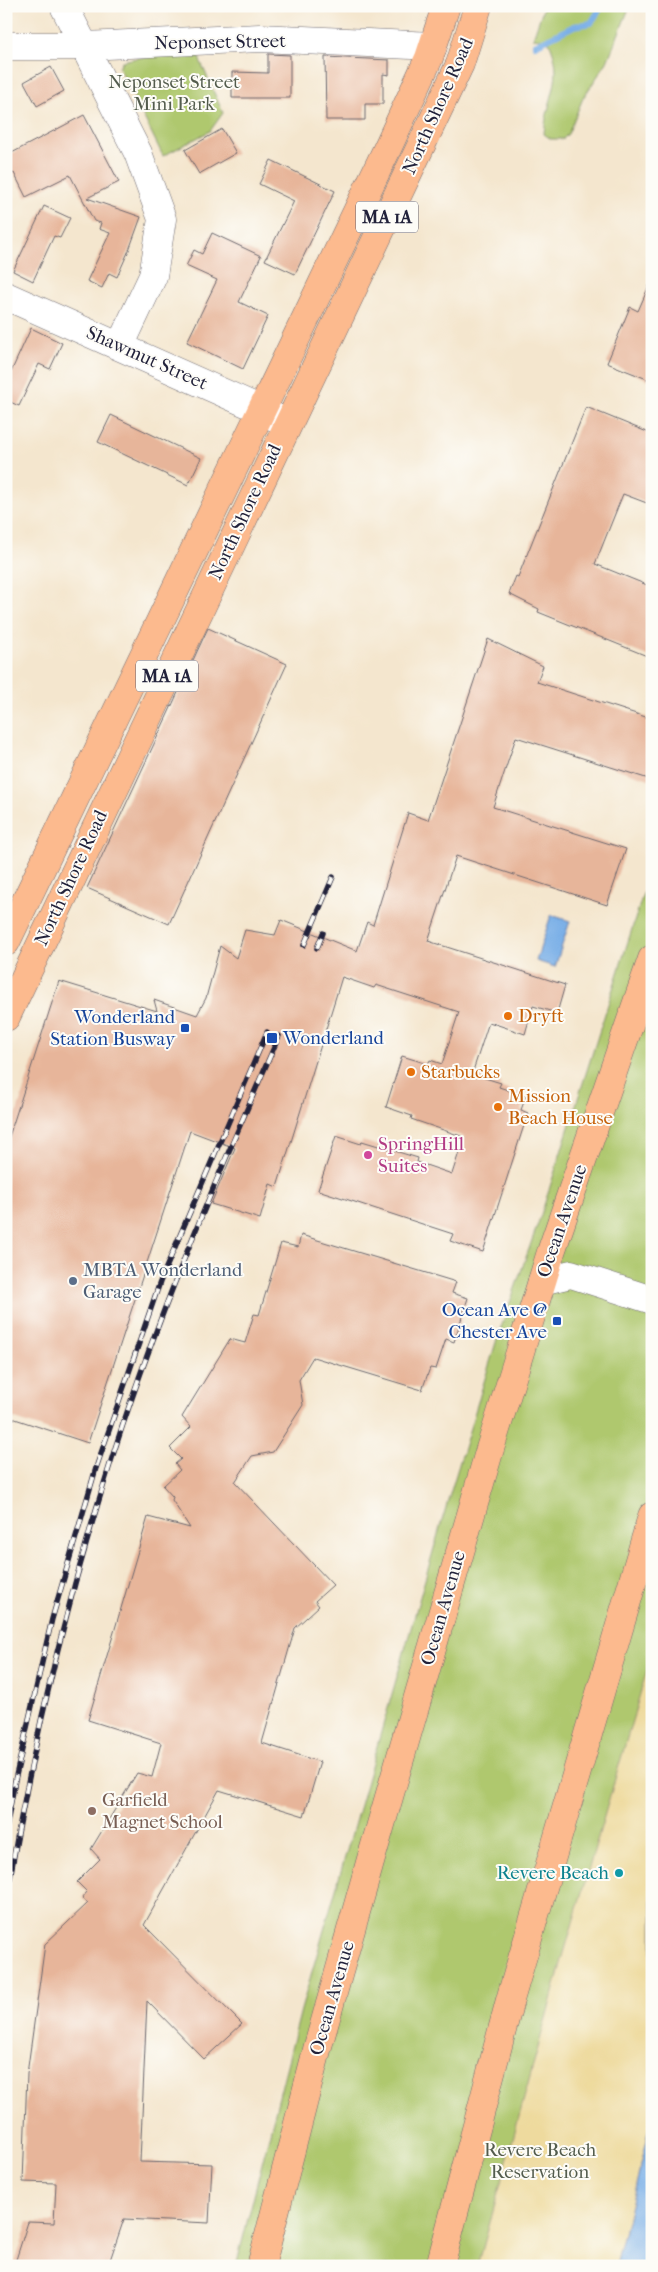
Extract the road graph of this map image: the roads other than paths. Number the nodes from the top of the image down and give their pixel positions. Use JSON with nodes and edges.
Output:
{"nodes":[{"id":1,"x":64,"y":6,"type":"edge"},
{"id":2,"x":446,"y":6,"type":"edge"},
{"id":3,"x":478,"y":6,"type":"edge"},
{"id":4,"x":6,"y":46,"type":"edge"},
{"id":5,"x":85,"y":46,"type":"junction"},
{"id":6,"x":433,"y":46,"type":"junction"},
{"id":7,"x":6,"y":296,"type":"edge"},
{"id":8,"x":120,"y":346,"type":"junction"},
{"id":9,"x":262,"y":410,"type":"junction"},
{"id":10,"x":287,"y":424,"type":"junction"},
{"id":11,"x":6,"y":942,"type":"edge"},
{"id":12,"x":652,"y":959,"type":"edge"},
{"id":13,"x":6,"y":1016,"type":"edge"},
{"id":14,"x":542,"y":1281,"type":"junction"},
{"id":15,"x":652,"y":1300,"type":"edge"},
{"id":16,"x":652,"y":1516,"type":"edge"},
{"id":17,"x":261,"y":2266,"type":"edge"},
{"id":18,"x":440,"y":2266,"type":"edge"}],
"edges":[{"from":1,"to":5,"type":"street"},
{"from":2,"to":6,"type":"main road","name":"North Shore Road","number":"MA 1A"},
{"from":3,"to":10,"type":"main road","name":"North Shore Road","number":"MA 1A"},
{"from":4,"to":5,"type":"street","name":"Neponset Street"},
{"from":5,"to":6,"type":"street","name":"Neponset Street"},
{"from":5,"to":8,"type":"street"},
{"from":6,"to":9,"type":"main road","name":"North Shore Road","number":"MA 1A"},
{"from":7,"to":8,"type":"street","name":"Shawmut Street"},
{"from":8,"to":9,"type":"street","name":"Shawmut Street"},
{"from":9,"to":10,"type":"street","name":"Shawmut Street"},
{"from":9,"to":11,"type":"main road","name":"North Shore Road","number":"MA 1A"},
{"from":10,"to":13,"type":"main road","name":"North Shore Road","number":"MA 1A"},
{"from":12,"to":14,"type":"main road","name":"Ocean Avenue"},
{"from":14,"to":15,"type":"street"},
{"from":14,"to":17,"type":"main road","name":"Ocean Avenue"},
{"from":16,"to":18,"type":"main road"}]}
